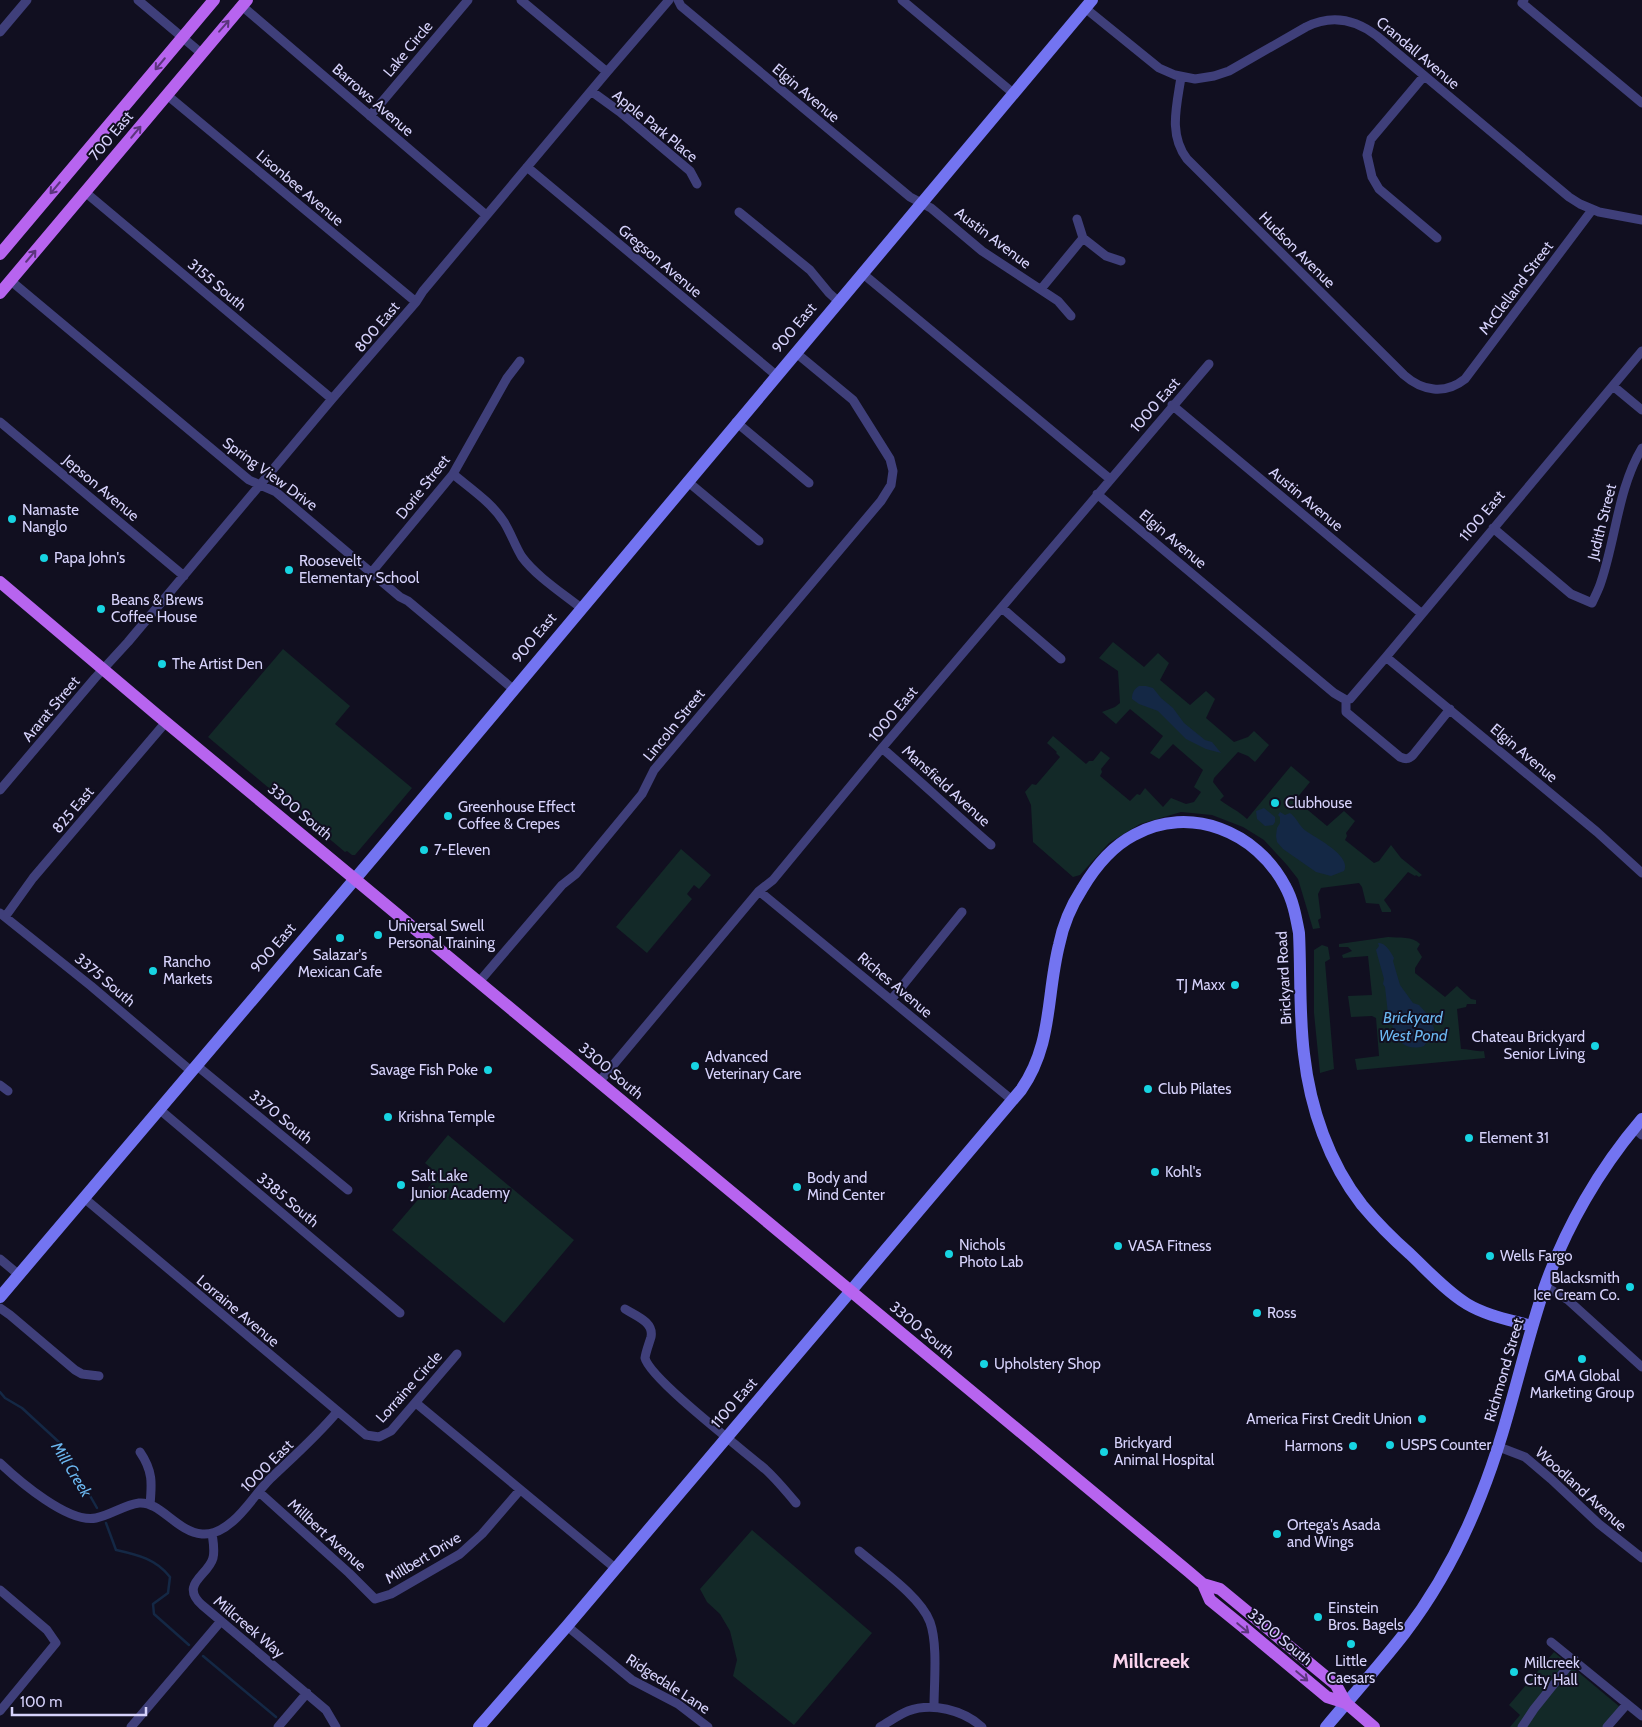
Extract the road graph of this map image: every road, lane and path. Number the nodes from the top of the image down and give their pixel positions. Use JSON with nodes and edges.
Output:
{"nodes":[{"id":1,"x":27,"y":0,"type":"edge"},
{"id":2,"x":138,"y":0,"type":"edge"},
{"id":3,"x":214,"y":0,"type":"edge"},
{"id":4,"x":468,"y":0,"type":"edge"},
{"id":5,"x":521,"y":0,"type":"edge"},
{"id":6,"x":669,"y":0,"type":"edge"},
{"id":7,"x":678,"y":0,"type":"edge"},
{"id":8,"x":902,"y":0,"type":"edge"},
{"id":9,"x":1523,"y":1,"type":"edge"},
{"id":10,"x":245,"y":3,"type":"edge"},
{"id":11,"x":1088,"y":4,"type":"edge"},
{"id":12,"x":0,"y":32,"type":"edge"},
{"id":13,"x":183,"y":37,"type":"junction"},
{"id":14,"x":202,"y":53,"type":"junction"},
{"id":15,"x":606,"y":72,"type":"junction"},
{"id":16,"x":1424,"y":76,"type":"junction"},
{"id":17,"x":1181,"y":77,"type":"junction"},
{"id":18,"x":591,"y":91,"type":"junction"},
{"id":19,"x":1013,"y":93,"type":"junction"},
{"id":20,"x":167,"y":95,"type":"junction"},
{"id":21,"x":1641,"y":101,"type":"edge"},
{"id":22,"x":370,"y":116,"type":"junction"},
{"id":23,"x":527,"y":167,"type":"junction"},
{"id":24,"x":698,"y":184,"type":"dead end"},
{"id":25,"x":85,"y":192,"type":"junction"},
{"id":26,"x":921,"y":203,"type":"junction"},
{"id":27,"x":1592,"y":210,"type":"junction"},
{"id":28,"x":739,"y":212,"type":"dead end"},
{"id":29,"x":486,"y":215,"type":"junction"},
{"id":30,"x":1077,"y":219,"type":"dead end"},
{"id":31,"x":1642,"y":220,"type":"edge"},
{"id":32,"x":1083,"y":238,"type":"junction"},
{"id":33,"x":1437,"y":238,"type":"dead end"},
{"id":34,"x":0,"y":254,"type":"edge"},
{"id":35,"x":1121,"y":261,"type":"dead end"},
{"id":36,"x":862,"y":272,"type":"junction"},
{"id":37,"x":11,"y":281,"type":"junction"},
{"id":38,"x":1041,"y":290,"type":"junction"},
{"id":39,"x":0,"y":293,"type":"edge"},
{"id":40,"x":838,"y":301,"type":"junction"},
{"id":41,"x":416,"y":302,"type":"junction"},
{"id":42,"x":1071,"y":316,"type":"dead end"},
{"id":43,"x":1642,"y":351,"type":"edge"},
{"id":44,"x":795,"y":352,"type":"junction"},
{"id":45,"x":520,"y":361,"type":"dead end"},
{"id":46,"x":1208,"y":364,"type":"dead end"},
{"id":47,"x":776,"y":375,"type":"junction"},
{"id":48,"x":1462,"y":382,"type":"joint"},
{"id":49,"x":1613,"y":386,"type":"junction"},
{"id":50,"x":332,"y":399,"type":"junction"},
{"id":51,"x":1172,"y":405,"type":"junction"},
{"id":52,"x":1642,"y":410,"type":"edge"},
{"id":53,"x":0,"y":422,"type":"edge"},
{"id":54,"x":736,"y":422,"type":"junction"},
{"id":55,"x":1642,"y":448,"type":"edge"},
{"id":56,"x":453,"y":474,"type":"junction"},
{"id":57,"x":1110,"y":479,"type":"junction"},
{"id":58,"x":687,"y":481,"type":"junction"},
{"id":59,"x":809,"y":483,"type":"dead end"},
{"id":60,"x":261,"y":485,"type":"junction"},
{"id":61,"x":1097,"y":494,"type":"junction"},
{"id":62,"x":1493,"y":528,"type":"junction"},
{"id":63,"x":759,"y":541,"type":"dead end"},
{"id":64,"x":371,"y":572,"type":"junction"},
{"id":65,"x":184,"y":576,"type":"junction"},
{"id":66,"x":0,"y":582,"type":"edge"},
{"id":67,"x":581,"y":608,"type":"junction"},
{"id":68,"x":1002,"y":608,"type":"junction"},
{"id":69,"x":1422,"y":614,"type":"junction"},
{"id":70,"x":1386,"y":657,"type":"junction"},
{"id":71,"x":1061,"y":659,"type":"dead end"},
{"id":72,"x":104,"y":670,"type":"junction"},
{"id":73,"x":513,"y":689,"type":"junction"},
{"id":74,"x":1346,"y":700,"type":"junction"},
{"id":75,"x":1450,"y":709,"type":"junction"},
{"id":76,"x":166,"y":722,"type":"junction"},
{"id":77,"x":882,"y":748,"type":"junction"},
{"id":78,"x":0,"y":790,"type":"edge"},
{"id":79,"x":991,"y":845,"type":"dead end"},
{"id":80,"x":1642,"y":873,"type":"edge"},
{"id":81,"x":354,"y":878,"type":"junction"},
{"id":82,"x":759,"y":891,"type":"junction"},
{"id":83,"x":962,"y":912,"type":"dead end"},
{"id":84,"x":2,"y":915,"type":"edge"},
{"id":85,"x":479,"y":982,"type":"junction"},
{"id":86,"x":891,"y":1000,"type":"junction"},
{"id":87,"x":194,"y":1068,"type":"junction"},
{"id":88,"x":600,"y":1082,"type":"junction"},
{"id":89,"x":0,"y":1085,"type":"edge"},
{"id":90,"x":8,"y":1091,"type":"dead end"},
{"id":91,"x":1012,"y":1100,"type":"junction"},
{"id":92,"x":159,"y":1109,"type":"junction"},
{"id":93,"x":1639,"y":1127,"type":"edge"},
{"id":94,"x":348,"y":1190,"type":"dead end"},
{"id":95,"x":84,"y":1198,"type":"junction"},
{"id":96,"x":0,"y":1259,"type":"edge"},
{"id":97,"x":19,"y":1275,"type":"junction"},
{"id":98,"x":1545,"y":1286,"type":"junction"},
{"id":99,"x":850,"y":1291,"type":"junction"},
{"id":100,"x":0,"y":1297,"type":"edge"},
{"id":101,"x":0,"y":1308,"type":"edge"},
{"id":102,"x":625,"y":1309,"type":"dead end"},
{"id":103,"x":400,"y":1312,"type":"dead end"},
{"id":104,"x":1532,"y":1326,"type":"junction"},
{"id":105,"x":457,"y":1354,"type":"dead end"},
{"id":106,"x":1642,"y":1367,"type":"edge"},
{"id":107,"x":99,"y":1376,"type":"dead end"},
{"id":108,"x":416,"y":1403,"type":"junction"},
{"id":109,"x":337,"y":1412,"type":"junction"},
{"id":110,"x":379,"y":1437,"type":"joint"},
{"id":111,"x":726,"y":1437,"type":"junction"},
{"id":112,"x":1499,"y":1447,"type":"junction"},
{"id":113,"x":140,"y":1452,"type":"dead end"},
{"id":114,"x":0,"y":1463,"type":"edge"},
{"id":115,"x":520,"y":1490,"type":"junction"},
{"id":116,"x":259,"y":1492,"type":"junction"},
{"id":117,"x":796,"y":1503,"type":"dead end"},
{"id":118,"x":150,"y":1505,"type":"junction"},
{"id":119,"x":212,"y":1534,"type":"junction"},
{"id":120,"x":859,"y":1551,"type":"dead end"},
{"id":121,"x":1642,"y":1558,"type":"edge"},
{"id":122,"x":616,"y":1568,"type":"junction"},
{"id":123,"x":0,"y":1590,"type":"edge"},
{"id":124,"x":375,"y":1599,"type":"joint"},
{"id":125,"x":221,"y":1621,"type":"junction"},
{"id":126,"x":567,"y":1626,"type":"junction"},
{"id":127,"x":1552,"y":1642,"type":"dead end"},
{"id":128,"x":1574,"y":1659,"type":"junction"},
{"id":129,"x":307,"y":1693,"type":"junction"},
{"id":130,"x":1346,"y":1703,"type":"junction"},
{"id":131,"x":1627,"y":1704,"type":"junction"},
{"id":132,"x":934,"y":1707,"type":"junction"},
{"id":133,"x":0,"y":1711,"type":"edge"},
{"id":134,"x":1642,"y":1716,"type":"edge"},
{"id":135,"x":481,"y":1726,"type":"edge"},
{"id":136,"x":131,"y":1727,"type":"edge"},
{"id":137,"x":278,"y":1727,"type":"edge"},
{"id":138,"x":336,"y":1727,"type":"edge"},
{"id":139,"x":708,"y":1727,"type":"edge"},
{"id":140,"x":880,"y":1727,"type":"edge"},
{"id":141,"x":982,"y":1727,"type":"edge"},
{"id":142,"x":1326,"y":1727,"type":"edge"},
{"id":143,"x":1374,"y":1727,"type":"edge"},
{"id":144,"x":1522,"y":1727,"type":"edge"},
{"id":145,"x":1607,"y":1727,"type":"edge"}],
"edges":[{"from":1,"to":12,"type":"street"},
{"from":2,"to":13,"type":"street"},
{"from":3,"to":13,"type":"main road","name":"700 East"},
{"from":4,"to":22,"type":"street","name":"Lake Circle"},
{"from":5,"to":15,"type":"street"},
{"from":6,"to":15,"type":"street","name":"800 East"},
{"from":7,"to":26,"type":"street","name":"Elgin Avenue"},
{"from":8,"to":19,"type":"street"},
{"from":9,"to":21,"type":"street"},
{"from":14,"to":10,"type":"main road","name":"700 East","one_way":true},
{"from":10,"to":22,"type":"street","name":"Barrows Avenue"},
{"from":11,"to":17,"type":"street","name":"Crandall Avenue"},
{"from":11,"to":19,"type":"street","name":"900 East"},
{"from":13,"to":14,"type":"street"},
{"from":13,"to":34,"type":"main road","name":"700 East","one_way":true},
{"from":14,"to":20,"type":"main road","name":"700 East"},
{"from":15,"to":18,"type":"street","name":"800 East"},
{"from":16,"to":17,"type":"street","name":"Crandall Avenue"},
{"from":16,"to":27,"type":"street","name":"Crandall Avenue"},
{"from":16,"to":33,"type":"street"},
{"from":17,"to":48,"type":"street","name":"Hudson Avenue"},
{"from":18,"to":23,"type":"street","name":"800 East"},
{"from":18,"to":24,"type":"street","name":"Apple Park Place"},
{"from":19,"to":26,"type":"street","name":"900 East"},
{"from":25,"to":20,"type":"main road","name":"700 East","one_way":true},
{"from":20,"to":41,"type":"street","name":"Lisonbee Avenue"},
{"from":22,"to":29,"type":"street","name":"Barrows Avenue"},
{"from":23,"to":29,"type":"street","name":"800 East"},
{"from":23,"to":47,"type":"street","name":"Gregson Avenue"},
{"from":37,"to":25,"type":"main road","name":"700 East","one_way":true},
{"from":25,"to":50,"type":"street","name":"3155 South"},
{"from":26,"to":36,"type":"street","name":"900 East"},
{"from":26,"to":38,"type":"street","name":"Austin Avenue"},
{"from":27,"to":31,"type":"street","name":"Crandall Avenue"},
{"from":27,"to":48,"type":"street","name":"McClelland Street"},
{"from":28,"to":40,"type":"street"},
{"from":29,"to":41,"type":"street","name":"800 East"},
{"from":30,"to":32,"type":"street"},
{"from":32,"to":35,"type":"street"},
{"from":32,"to":38,"type":"street"},
{"from":36,"to":40,"type":"street","name":"900 East"},
{"from":36,"to":57,"type":"street"},
{"from":37,"to":39,"type":"main road","name":"700 East"},
{"from":37,"to":60,"type":"street","name":"Spring View Drive"},
{"from":38,"to":42,"type":"street","name":"Austin Avenue"},
{"from":40,"to":44,"type":"street","name":"900 East"},
{"from":41,"to":50,"type":"street","name":"800 East"},
{"from":43,"to":49,"type":"street","name":"1100 East"},
{"from":44,"to":47,"type":"street","name":"900 East"},
{"from":44,"to":85,"type":"street","name":"Lincoln Street"},
{"from":45,"to":56,"type":"street","name":"Dorie Street"},
{"from":46,"to":51,"type":"street","name":"1000 East"},
{"from":47,"to":54,"type":"street","name":"900 East"},
{"from":49,"to":52,"type":"street"},
{"from":49,"to":62,"type":"street","name":"1100 East"},
{"from":50,"to":60,"type":"street","name":"800 East"},
{"from":51,"to":57,"type":"street","name":"1000 East"},
{"from":51,"to":69,"type":"street","name":"Austin Avenue"},
{"from":53,"to":65,"type":"street","name":"Jepson Avenue"},
{"from":54,"to":58,"type":"street","name":"900 East"},
{"from":54,"to":59,"type":"street"},
{"from":55,"to":62,"type":"street","name":"Judith Street"},
{"from":56,"to":64,"type":"street","name":"Dorie Street"},
{"from":56,"to":67,"type":"street"},
{"from":57,"to":61,"type":"street","name":"1000 East"},
{"from":58,"to":63,"type":"street"},
{"from":58,"to":67,"type":"street","name":"900 East"},
{"from":60,"to":64,"type":"street","name":"Spring View Drive"},
{"from":60,"to":65,"type":"street","name":"800 East"},
{"from":61,"to":68,"type":"street","name":"1000 East"},
{"from":61,"to":74,"type":"street","name":"Elgin Avenue"},
{"from":62,"to":69,"type":"street","name":"1100 East"},
{"from":64,"to":73,"type":"street","name":"Spring View Drive"},
{"from":65,"to":72,"type":"street","name":"800 East"},
{"from":66,"to":72,"type":"main road","name":"3300 South"},
{"from":67,"to":73,"type":"street","name":"900 East"},
{"from":68,"to":71,"type":"street"},
{"from":68,"to":77,"type":"street","name":"1000 East"},
{"from":69,"to":70,"type":"street","name":"1100 East"},
{"from":70,"to":74,"type":"street","name":"1100 East"},
{"from":70,"to":75,"type":"street","name":"Elgin Avenue"},
{"from":72,"to":76,"type":"main road","name":"3300 South"},
{"from":72,"to":78,"type":"street","name":"Ararat Street"},
{"from":73,"to":81,"type":"street","name":"900 East"},
{"from":74,"to":75,"type":"street"},
{"from":75,"to":80,"type":"street","name":"Elgin Avenue"},
{"from":76,"to":81,"type":"main road","name":"3300 South"},
{"from":76,"to":84,"type":"street","name":"825 East"},
{"from":77,"to":79,"type":"street","name":"Mansfield Avenue"},
{"from":77,"to":82,"type":"street","name":"1000 East"},
{"from":81,"to":85,"type":"main road","name":"3300 South"},
{"from":81,"to":87,"type":"street","name":"900 East"},
{"from":82,"to":86,"type":"street","name":"Riches Avenue"},
{"from":82,"to":88,"type":"street","name":"1000 East"},
{"from":83,"to":86,"type":"street"},
{"from":84,"to":87,"type":"street","name":"3375 South"},
{"from":85,"to":88,"type":"main road","name":"3300 South"},
{"from":86,"to":91,"type":"street","name":"Riches Avenue"},
{"from":87,"to":92,"type":"street","name":"900 East"},
{"from":87,"to":94,"type":"street","name":"3370 South"},
{"from":88,"to":99,"type":"main road","name":"3300 South"},
{"from":89,"to":90,"type":"street"},
{"from":91,"to":99,"type":"street","name":"1100 East"},
{"from":91,"to":104,"type":"street","name":"Brickyard Road"},
{"from":92,"to":95,"type":"street","name":"900 East"},
{"from":92,"to":103,"type":"street","name":"3385 South"},
{"from":93,"to":98,"type":"street","name":"Richmond Street"},
{"from":95,"to":97,"type":"street","name":"900 East"},
{"from":95,"to":109,"type":"street","name":"Lorraine Avenue"},
{"from":96,"to":97,"type":"street"},
{"from":97,"to":100,"type":"street","name":"900 East"},
{"from":98,"to":104,"type":"street","name":"Richmond Street"},
{"from":98,"to":106,"type":"street"},
{"from":99,"to":111,"type":"street","name":"1100 East"},
{"from":99,"to":130,"type":"main road","name":"3300 South"},
{"from":101,"to":107,"type":"street"},
{"from":102,"to":111,"type":"street"},
{"from":104,"to":112,"type":"street","name":"Richmond Street"},
{"from":105,"to":108,"type":"street","name":"Lorraine Circle"},
{"from":108,"to":110,"type":"street","name":"Lorraine Circle"},
{"from":108,"to":115,"type":"street"},
{"from":109,"to":110,"type":"street","name":"Lorraine Avenue"},
{"from":109,"to":116,"type":"street","name":"1000 East"},
{"from":111,"to":117,"type":"street"},
{"from":111,"to":122,"type":"street","name":"1100 East"},
{"from":112,"to":121,"type":"street","name":"Woodland Avenue"},
{"from":112,"to":130,"type":"street","name":"Richmond Street"},
{"from":113,"to":118,"type":"street"},
{"from":114,"to":118,"type":"street"},
{"from":115,"to":122,"type":"street"},
{"from":115,"to":124,"type":"street","name":"Millbert Drive"},
{"from":116,"to":119,"type":"street","name":"1000 East"},
{"from":116,"to":124,"type":"street","name":"Millbert Avenue"},
{"from":118,"to":119,"type":"street"},
{"from":119,"to":125,"type":"street","name":"Millcreek Way"},
{"from":120,"to":132,"type":"street"},
{"from":122,"to":126,"type":"street","name":"1100 East"},
{"from":123,"to":133,"type":"street"},
{"from":125,"to":129,"type":"street","name":"Millcreek Way"},
{"from":125,"to":136,"type":"street"},
{"from":126,"to":135,"type":"street","name":"1100 East"},
{"from":126,"to":139,"type":"street","name":"Ridgedale Lane"},
{"from":127,"to":128,"type":"street"},
{"from":128,"to":131,"type":"street"},
{"from":128,"to":144,"type":"street"},
{"from":129,"to":137,"type":"street"},
{"from":129,"to":138,"type":"street","name":"Millcreek Way"},
{"from":130,"to":142,"type":"street","name":"Richmond Street"},
{"from":130,"to":143,"type":"main road","name":"3300 South"},
{"from":131,"to":134,"type":"street"},
{"from":131,"to":145,"type":"street"},
{"from":132,"to":140,"type":"street"},
{"from":132,"to":141,"type":"street"}]}
